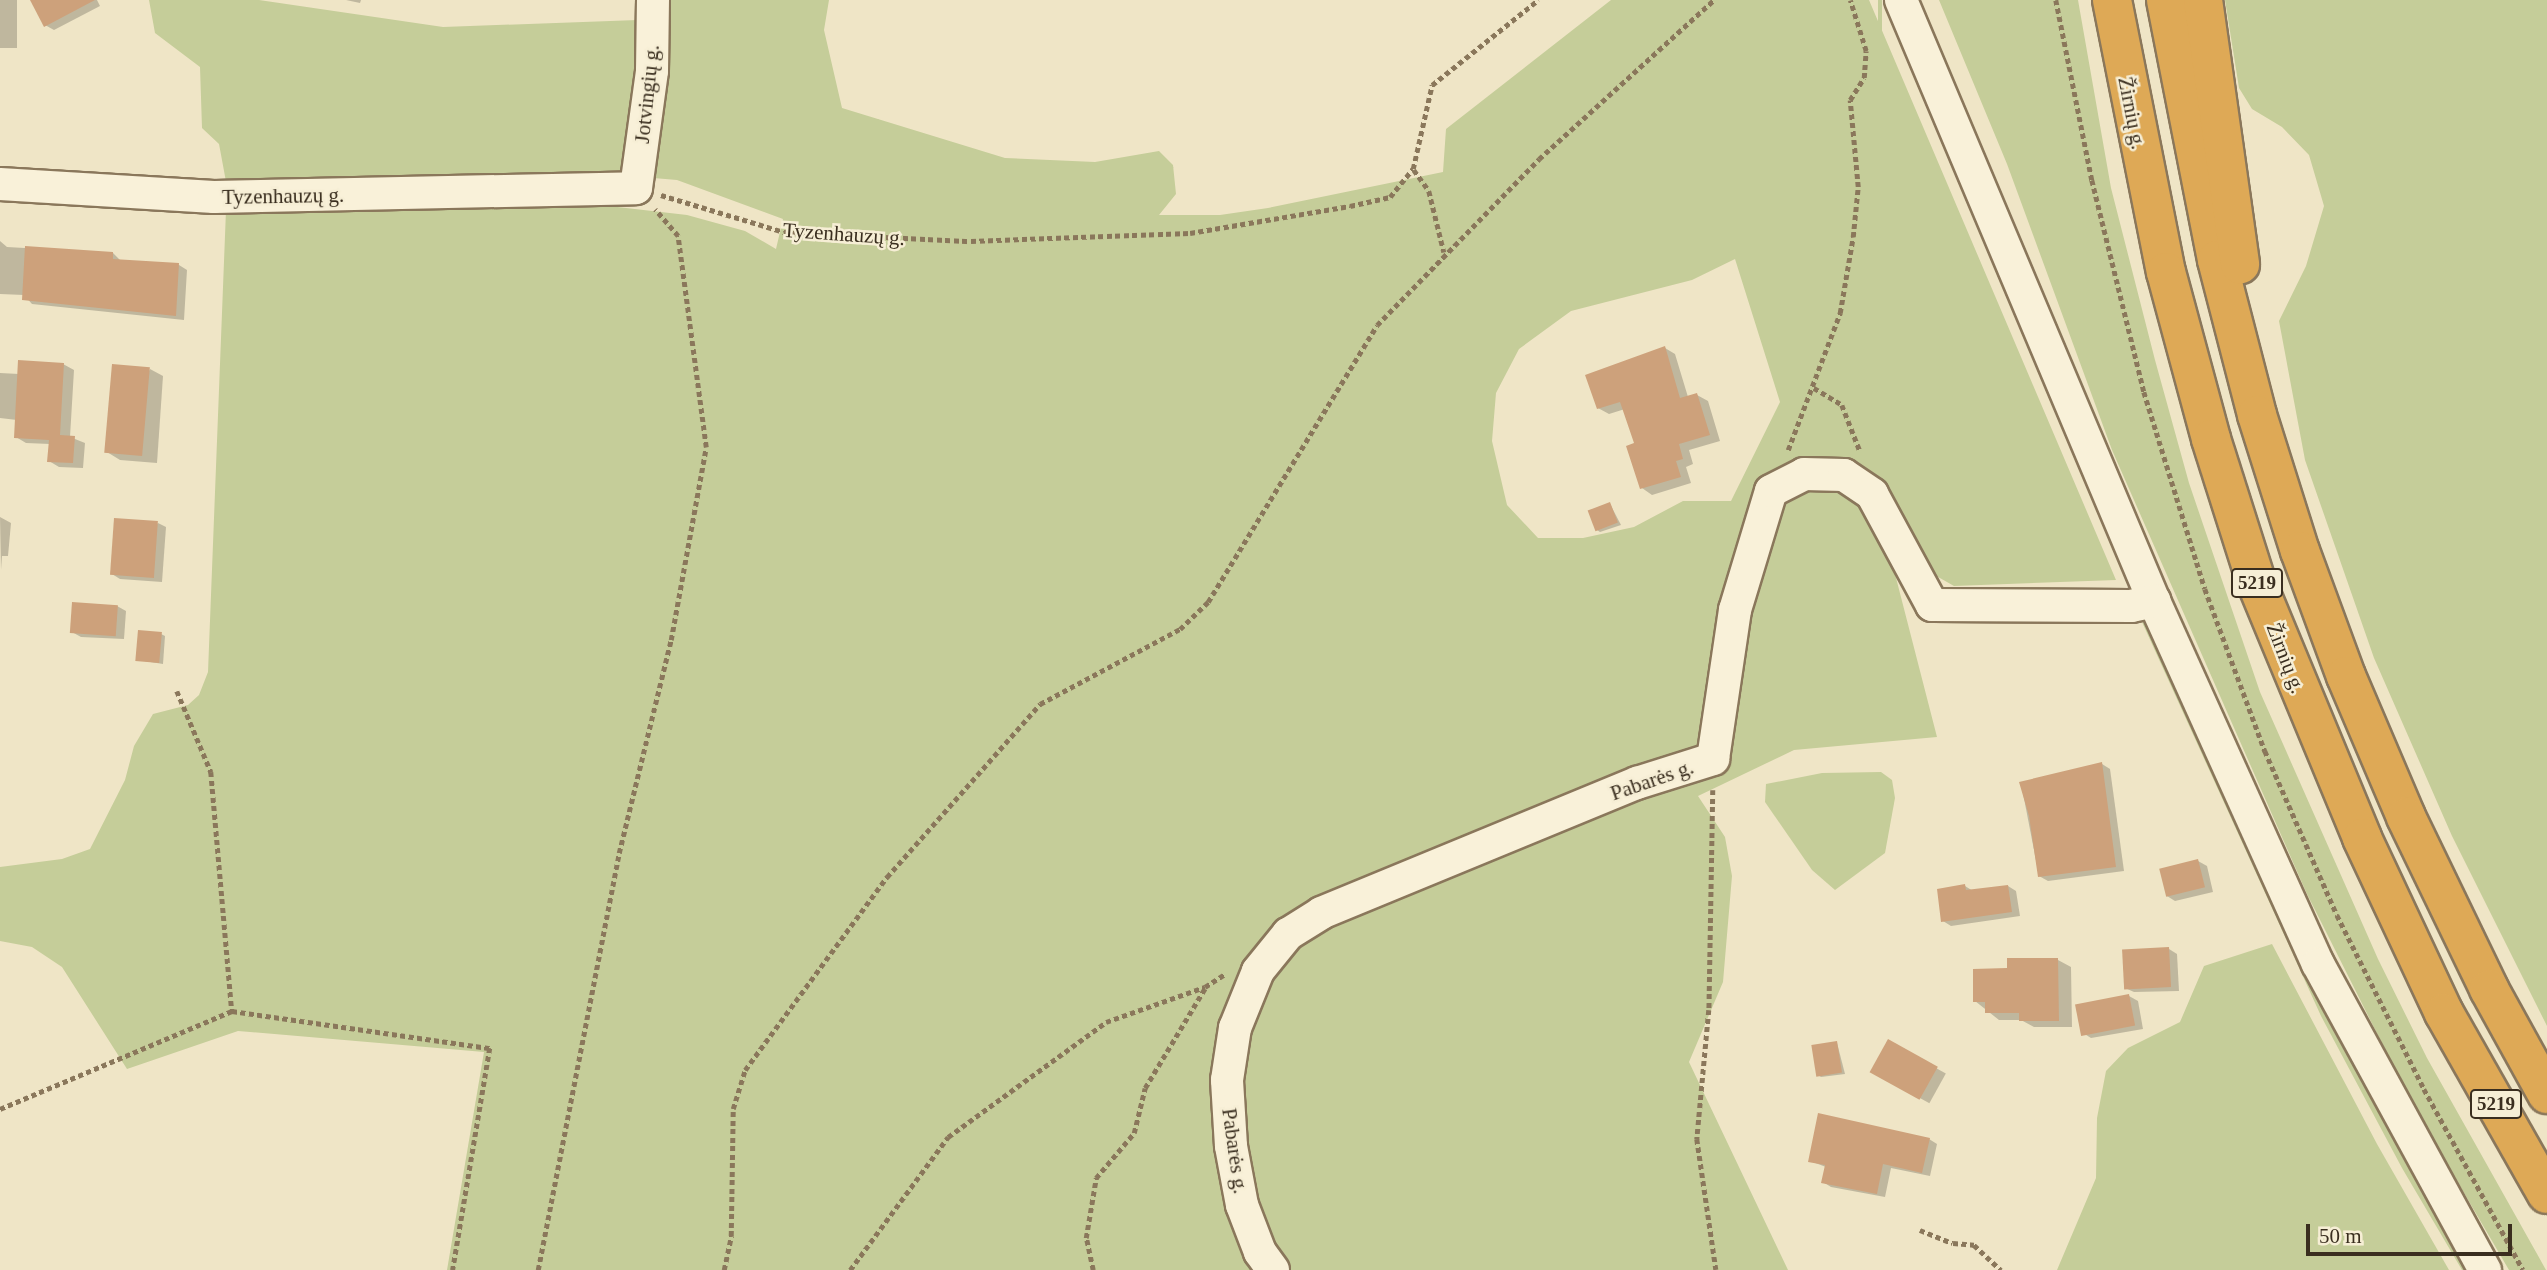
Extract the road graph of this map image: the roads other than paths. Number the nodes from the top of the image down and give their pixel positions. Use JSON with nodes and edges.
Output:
{"nodes":[{"id":1,"x":653,"y":0,"type":"edge"},
{"id":2,"x":1901,"y":0,"type":"edge"},
{"id":3,"x":2112,"y":0,"type":"edge"},
{"id":4,"x":2165,"y":0,"type":"edge"},
{"id":5,"x":2203,"y":0,"type":"edge"},
{"id":6,"x":0,"y":184,"type":"edge"},
{"id":7,"x":636,"y":188,"type":"joint"},
{"id":8,"x":2257,"y":415,"type":"junction"},
{"id":9,"x":2154,"y":601,"type":"junction"},
{"id":10,"x":2547,"y":1094,"type":"edge"},
{"id":11,"x":2547,"y":1194,"type":"edge"},
{"id":12,"x":1273,"y":1270,"type":"edge"},
{"id":13,"x":2485,"y":1270,"type":"edge"}],
"edges":[{"from":1,"to":7,"type":"street","name":"Jotvingių g."},
{"from":2,"to":9,"type":"street"},
{"from":3,"to":11,"type":"highway","name":"Žirnių g.","number":"5219"},
{"from":4,"to":8,"type":"highway","number":"5219"},
{"from":5,"to":8,"type":"highway","number":"5219"},
{"from":6,"to":7,"type":"street","name":"Tyzenhauzų g."},
{"from":8,"to":10,"type":"highway","number":"5219"},
{"from":9,"to":12,"type":"street","name":"Pabarės g."},
{"from":9,"to":13,"type":"street"}]}
